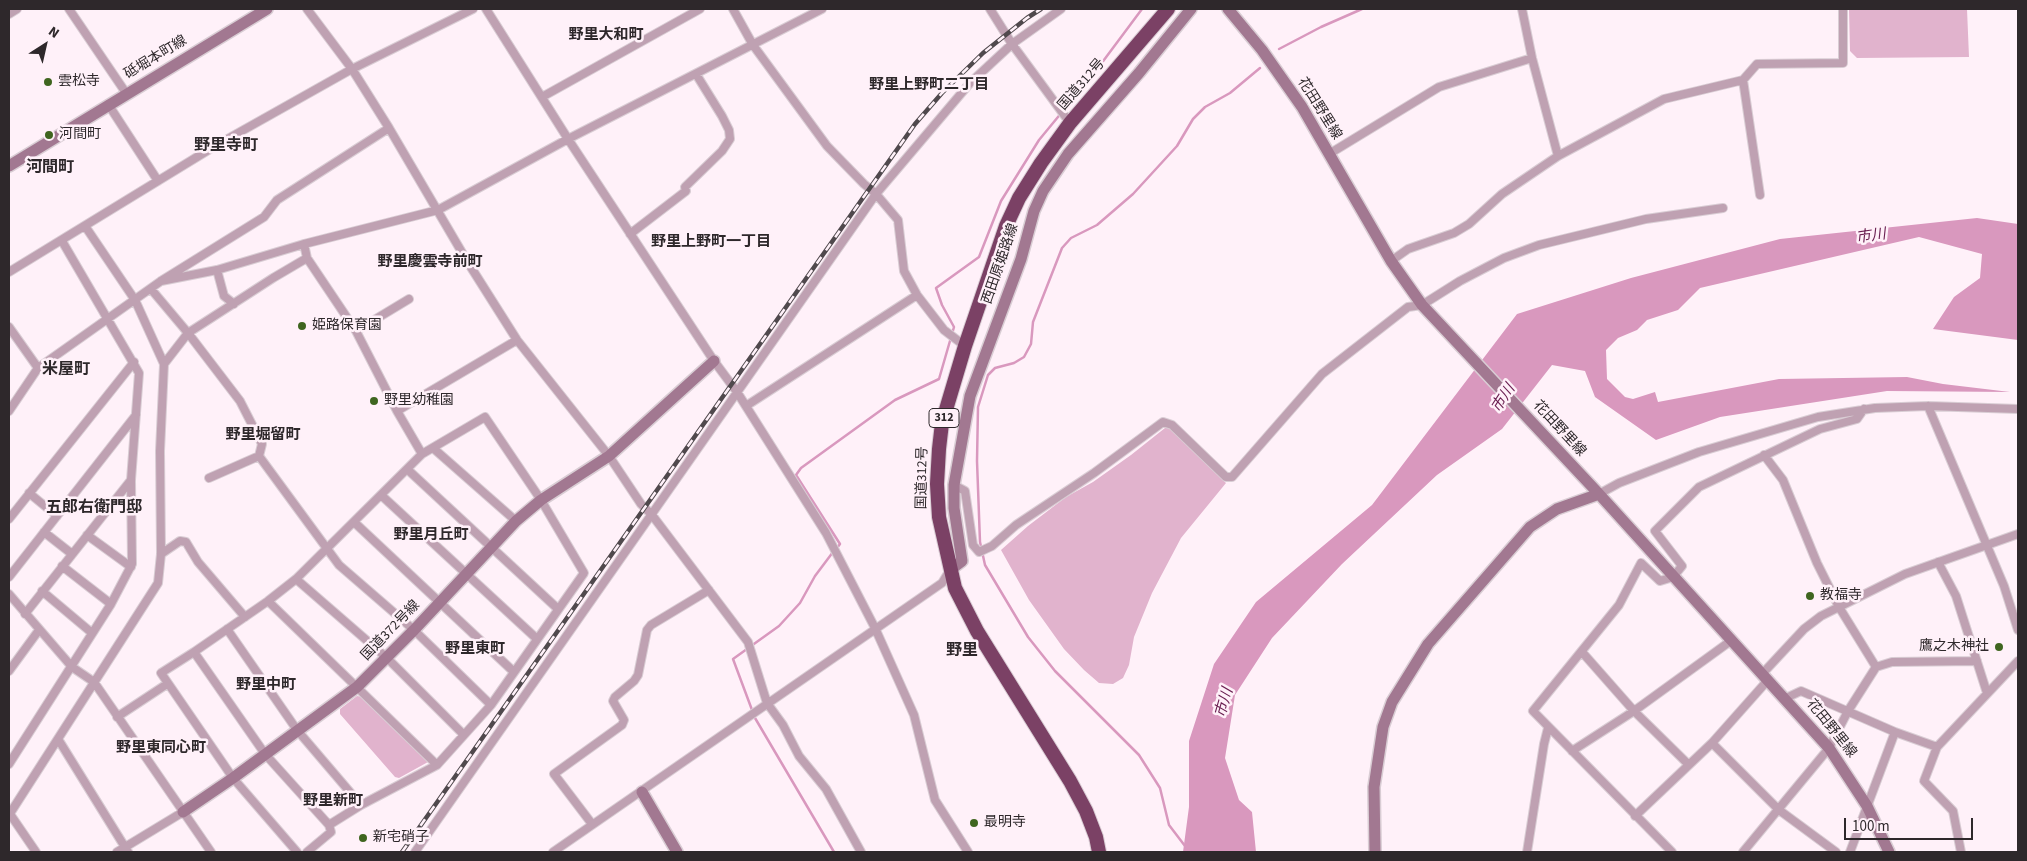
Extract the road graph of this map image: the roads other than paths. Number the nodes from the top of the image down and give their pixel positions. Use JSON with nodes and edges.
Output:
{"nodes":[{"id":1,"x":17,"y":9,"type":"edge"},
{"id":2,"x":68,"y":9,"type":"edge"},
{"id":3,"x":267,"y":9,"type":"edge"},
{"id":4,"x":307,"y":9,"type":"edge"},
{"id":5,"x":472,"y":9,"type":"edge"},
{"id":6,"x":486,"y":9,"type":"edge"},
{"id":7,"x":700,"y":9,"type":"edge"},
{"id":8,"x":733,"y":9,"type":"edge"},
{"id":9,"x":822,"y":9,"type":"edge"},
{"id":10,"x":990,"y":9,"type":"edge"},
{"id":11,"x":1061,"y":9,"type":"edge"},
{"id":12,"x":1168,"y":9,"type":"edge"},
{"id":13,"x":1191,"y":9,"type":"edge"},
{"id":14,"x":1228,"y":9,"type":"edge"},
{"id":15,"x":1522,"y":9,"type":"edge"},
{"id":16,"x":1843,"y":9,"type":"edge"},
{"id":17,"x":9,"y":14,"type":"edge"},
{"id":18,"x":1012,"y":44,"type":"junction"},
{"id":19,"x":753,"y":45,"type":"junction"},
{"id":20,"x":1532,"y":58,"type":"junction"},
{"id":21,"x":352,"y":69,"type":"junction"},
{"id":22,"x":696,"y":74,"type":"junction"},
{"id":23,"x":1743,"y":80,"type":"junction"},
{"id":24,"x":126,"y":93,"type":"junction"},
{"id":25,"x":542,"y":97,"type":"junction"},
{"id":26,"x":108,"y":104,"type":"junction"},
{"id":27,"x":1070,"y":123,"type":"junction"},
{"id":28,"x":389,"y":128,"type":"junction"},
{"id":29,"x":568,"y":139,"type":"junction"},
{"id":30,"x":1329,"y":154,"type":"junction"},
{"id":31,"x":1558,"y":156,"type":"junction"},
{"id":32,"x":9,"y":166,"type":"edge"},
{"id":33,"x":158,"y":181,"type":"junction"},
{"id":34,"x":876,"y":194,"type":"junction"},
{"id":35,"x":1760,"y":195,"type":"dead end"},
{"id":36,"x":1723,"y":208,"type":"dead end"},
{"id":37,"x":438,"y":210,"type":"junction"},
{"id":38,"x":85,"y":226,"type":"junction"},
{"id":39,"x":630,"y":234,"type":"junction"},
{"id":40,"x":62,"y":240,"type":"junction"},
{"id":41,"x":304,"y":244,"type":"junction"},
{"id":42,"x":307,"y":258,"type":"junction"},
{"id":43,"x":1391,"y":262,"type":"junction"},
{"id":44,"x":216,"y":270,"type":"junction"},
{"id":45,"x":9,"y":272,"type":"edge"},
{"id":46,"x":161,"y":281,"type":"junction"},
{"id":47,"x":151,"y":289,"type":"junction"},
{"id":48,"x":917,"y":295,"type":"junction"},
{"id":49,"x":409,"y":299,"type":"dead end"},
{"id":50,"x":134,"y":300,"type":"junction"},
{"id":51,"x":234,"y":304,"type":"junction"},
{"id":52,"x":1426,"y":308,"type":"junction"},
{"id":53,"x":107,"y":318,"type":"junction"},
{"id":54,"x":9,"y":327,"type":"edge"},
{"id":55,"x":356,"y":331,"type":"junction"},
{"id":56,"x":188,"y":333,"type":"junction"},
{"id":57,"x":517,"y":340,"type":"junction"},
{"id":58,"x":965,"y":346,"type":"junction"},
{"id":59,"x":714,"y":361,"type":"junction"},
{"id":60,"x":134,"y":362,"type":"junction"},
{"id":61,"x":164,"y":364,"type":"junction"},
{"id":62,"x":38,"y":368,"type":"junction"},
{"id":63,"x":737,"y":392,"type":"junction"},
{"id":64,"x":746,"y":406,"type":"junction"},
{"id":65,"x":1928,"y":406,"type":"junction"},
{"id":66,"x":1864,"y":409,"type":"junction"},
{"id":67,"x":2018,"y":409,"type":"edge"},
{"id":68,"x":9,"y":411,"type":"edge"},
{"id":69,"x":397,"y":411,"type":"junction"},
{"id":70,"x":136,"y":415,"type":"junction"},
{"id":71,"x":433,"y":448,"type":"junction"},
{"id":72,"x":422,"y":454,"type":"junction"},
{"id":73,"x":1764,"y":455,"type":"junction"},
{"id":74,"x":259,"y":456,"type":"junction"},
{"id":75,"x":608,"y":456,"type":"junction"},
{"id":76,"x":406,"y":468,"type":"junction"},
{"id":77,"x":209,"y":478,"type":"dead end"},
{"id":78,"x":131,"y":480,"type":"junction"},
{"id":79,"x":954,"y":485,"type":"junction"},
{"id":80,"x":1596,"y":490,"type":"junction"},
{"id":81,"x":29,"y":493,"type":"junction"},
{"id":82,"x":381,"y":495,"type":"junction"},
{"id":83,"x":541,"y":500,"type":"junction"},
{"id":84,"x":652,"y":515,"type":"junction"},
{"id":85,"x":57,"y":516,"type":"junction"},
{"id":86,"x":9,"y":519,"type":"edge"},
{"id":87,"x":516,"y":521,"type":"junction"},
{"id":88,"x":354,"y":522,"type":"junction"},
{"id":89,"x":44,"y":532,"type":"junction"},
{"id":90,"x":2018,"y":534,"type":"edge"},
{"id":91,"x":87,"y":535,"type":"junction"},
{"id":92,"x":1986,"y":544,"type":"junction"},
{"id":93,"x":490,"y":547,"type":"junction"},
{"id":94,"x":327,"y":548,"type":"junction"},
{"id":95,"x":72,"y":554,"type":"junction"},
{"id":96,"x":161,"y":554,"type":"junction"},
{"id":97,"x":1938,"y":562,"type":"junction"},
{"id":98,"x":62,"y":566,"type":"junction"},
{"id":99,"x":130,"y":567,"type":"junction"},
{"id":100,"x":950,"y":570,"type":"junction"},
{"id":101,"x":466,"y":574,"type":"junction"},
{"id":102,"x":9,"y":577,"type":"edge"},
{"id":103,"x":1673,"y":577,"type":"junction"},
{"id":104,"x":296,"y":579,"type":"junction"},
{"id":105,"x":709,"y":590,"type":"junction"},
{"id":106,"x":42,"y":592,"type":"junction"},
{"id":107,"x":9,"y":594,"type":"edge"},
{"id":108,"x":268,"y":601,"type":"junction"},
{"id":109,"x":440,"y":602,"type":"junction"},
{"id":110,"x":111,"y":604,"type":"junction"},
{"id":111,"x":1839,"y":607,"type":"junction"},
{"id":112,"x":558,"y":609,"type":"junction"},
{"id":113,"x":25,"y":614,"type":"junction"},
{"id":114,"x":244,"y":617,"type":"junction"},
{"id":115,"x":875,"y":628,"type":"junction"},
{"id":116,"x":39,"y":630,"type":"junction"},
{"id":117,"x":227,"y":630,"type":"junction"},
{"id":118,"x":414,"y":630,"type":"junction"},
{"id":119,"x":2018,"y":630,"type":"edge"},
{"id":120,"x":92,"y":633,"type":"junction"},
{"id":121,"x":536,"y":639,"type":"junction"},
{"id":122,"x":1732,"y":640,"type":"junction"},
{"id":123,"x":194,"y":652,"type":"junction"},
{"id":124,"x":1582,"y":652,"type":"junction"},
{"id":125,"x":387,"y":658,"type":"junction"},
{"id":126,"x":1977,"y":661,"type":"junction"},
{"id":127,"x":2018,"y":662,"type":"edge"},
{"id":128,"x":72,"y":667,"type":"junction"},
{"id":129,"x":1876,"y":667,"type":"junction"},
{"id":130,"x":9,"y":671,"type":"edge"},
{"id":131,"x":514,"y":672,"type":"junction"},
{"id":132,"x":1766,"y":676,"type":"junction"},
{"id":133,"x":94,"y":682,"type":"junction"},
{"id":134,"x":167,"y":684,"type":"junction"},
{"id":135,"x":357,"y":687,"type":"junction"},
{"id":136,"x":1987,"y":693,"type":"junction"},
{"id":137,"x":1786,"y":698,"type":"junction"},
{"id":138,"x":767,"y":703,"type":"junction"},
{"id":139,"x":491,"y":705,"type":"junction"},
{"id":140,"x":1634,"y":711,"type":"junction"},
{"id":141,"x":1848,"y":711,"type":"junction"},
{"id":142,"x":117,"y":717,"type":"junction"},
{"id":143,"x":1548,"y":728,"type":"junction"},
{"id":144,"x":297,"y":730,"type":"junction"},
{"id":145,"x":1895,"y":732,"type":"junction"},
{"id":146,"x":464,"y":735,"type":"junction"},
{"id":147,"x":58,"y":739,"type":"junction"},
{"id":148,"x":1712,"y":743,"type":"junction"},
{"id":149,"x":1937,"y":747,"type":"junction"},
{"id":150,"x":1829,"y":748,"type":"junction"},
{"id":151,"x":1572,"y":751,"type":"junction"},
{"id":152,"x":266,"y":754,"type":"junction"},
{"id":153,"x":9,"y":764,"type":"edge"},
{"id":154,"x":437,"y":765,"type":"junction"},
{"id":155,"x":1689,"y":765,"type":"junction"},
{"id":156,"x":233,"y":778,"type":"junction"},
{"id":157,"x":642,"y":792,"type":"junction"},
{"id":158,"x":361,"y":805,"type":"junction"},
{"id":159,"x":1868,"y":806,"type":"junction"},
{"id":160,"x":1779,"y":810,"type":"junction"},
{"id":161,"x":183,"y":812,"type":"junction"},
{"id":162,"x":9,"y":814,"type":"edge"},
{"id":163,"x":1636,"y":816,"type":"junction"},
{"id":164,"x":592,"y":824,"type":"junction"},
{"id":165,"x":329,"y":826,"type":"junction"},
{"id":166,"x":127,"y":850,"type":"edge"},
{"id":167,"x":860,"y":850,"type":"edge"},
{"id":168,"x":36,"y":852,"type":"edge"},
{"id":169,"x":117,"y":852,"type":"edge"},
{"id":170,"x":211,"y":852,"type":"edge"},
{"id":171,"x":297,"y":852,"type":"edge"},
{"id":172,"x":307,"y":852,"type":"edge"},
{"id":173,"x":414,"y":852,"type":"edge"},
{"id":174,"x":553,"y":852,"type":"edge"},
{"id":175,"x":677,"y":852,"type":"edge"},
{"id":176,"x":851,"y":852,"type":"edge"},
{"id":177,"x":968,"y":852,"type":"edge"},
{"id":178,"x":1099,"y":852,"type":"edge"},
{"id":179,"x":1375,"y":852,"type":"edge"},
{"id":180,"x":1528,"y":852,"type":"edge"},
{"id":181,"x":1672,"y":852,"type":"edge"},
{"id":182,"x":1743,"y":852,"type":"edge"},
{"id":183,"x":1836,"y":852,"type":"edge"},
{"id":184,"x":1850,"y":852,"type":"edge"},
{"id":185,"x":1890,"y":852,"type":"edge"},
{"id":186,"x":1961,"y":852,"type":"edge"}],
"edges":[{"from":1,"to":17,"type":"street"},
{"from":2,"to":24,"type":"street"},
{"from":3,"to":24,"type":"main road","name":"砥堀本町線"},
{"from":4,"to":21,"type":"street"},
{"from":5,"to":21,"type":"street"},
{"from":6,"to":25,"type":"street"},
{"from":7,"to":25,"type":"street"},
{"from":8,"to":19,"type":"street"},
{"from":9,"to":19,"type":"street"},
{"from":10,"to":18,"type":"street"},
{"from":11,"to":18,"type":"street"},
{"from":12,"to":27,"type":"highway","name":"国道312号","number":"312"},
{"from":13,"to":79,"type":"main road","name":"西田原姫路線"},
{"from":14,"to":30,"type":"main road","name":"花田野里線"},
{"from":15,"to":20,"type":"street"},
{"from":16,"to":23,"type":"street"},
{"from":18,"to":27,"type":"street"},
{"from":18,"to":34,"type":"street"},
{"from":19,"to":22,"type":"street"},
{"from":19,"to":34,"type":"street"},
{"from":20,"to":30,"type":"street"},
{"from":20,"to":31,"type":"street"},
{"from":21,"to":28,"type":"street"},
{"from":21,"to":33,"type":"street"},
{"from":22,"to":29,"type":"street"},
{"from":22,"to":39,"type":"street"},
{"from":23,"to":31,"type":"street"},
{"from":23,"to":35,"type":"street"},
{"from":24,"to":26,"type":"main road","name":"砥堀本町線"},
{"from":25,"to":29,"type":"street"},
{"from":26,"to":32,"type":"main road","name":"砥堀本町線"},
{"from":26,"to":33,"type":"street"},
{"from":27,"to":58,"type":"highway","name":"国道312号","number":"312"},
{"from":28,"to":37,"type":"street"},
{"from":28,"to":46,"type":"street"},
{"from":29,"to":37,"type":"street"},
{"from":29,"to":39,"type":"street"},
{"from":30,"to":43,"type":"main road","name":"花田野里線"},
{"from":31,"to":43,"type":"street"},
{"from":33,"to":38,"type":"street"},
{"from":34,"to":48,"type":"street"},
{"from":34,"to":63,"type":"street"},
{"from":36,"to":52,"type":"street"},
{"from":37,"to":41,"type":"street"},
{"from":37,"to":57,"type":"street"},
{"from":38,"to":40,"type":"street"},
{"from":38,"to":50,"type":"street"},
{"from":39,"to":59,"type":"street"},
{"from":40,"to":45,"type":"street"},
{"from":40,"to":53,"type":"street"},
{"from":41,"to":42,"type":"street"},
{"from":41,"to":44,"type":"street"},
{"from":42,"to":51,"type":"street"},
{"from":42,"to":55,"type":"street"},
{"from":43,"to":52,"type":"main road","name":"花田野里線"},
{"from":44,"to":46,"type":"street"},
{"from":44,"to":51,"type":"street"},
{"from":46,"to":47,"type":"street"},
{"from":47,"to":50,"type":"street"},
{"from":47,"to":56,"type":"street"},
{"from":48,"to":58,"type":"street"},
{"from":48,"to":64,"type":"street"},
{"from":49,"to":55,"type":"street"},
{"from":50,"to":53,"type":"street"},
{"from":50,"to":61,"type":"street"},
{"from":51,"to":56,"type":"street"},
{"from":52,"to":79,"type":"street"},
{"from":52,"to":80,"type":"main road","name":"花田野里線"},
{"from":53,"to":60,"type":"street"},
{"from":53,"to":62,"type":"street"},
{"from":54,"to":62,"type":"street"},
{"from":55,"to":69,"type":"street"},
{"from":56,"to":61,"type":"street"},
{"from":56,"to":74,"type":"street"},
{"from":57,"to":69,"type":"street"},
{"from":57,"to":75,"type":"street"},
{"from":58,"to":100,"type":"highway","name":"国道312号","number":"312"},
{"from":59,"to":63,"type":"street"},
{"from":59,"to":75,"type":"main road","name":"国道372号線"},
{"from":60,"to":70,"type":"street"},
{"from":60,"to":81,"type":"street"},
{"from":61,"to":96,"type":"street"},
{"from":62,"to":68,"type":"street"},
{"from":63,"to":64,"type":"street"},
{"from":63,"to":84,"type":"street"},
{"from":64,"to":115,"type":"street"},
{"from":65,"to":66,"type":"street"},
{"from":65,"to":67,"type":"street"},
{"from":65,"to":92,"type":"street"},
{"from":66,"to":73,"type":"street"},
{"from":66,"to":80,"type":"street"},
{"from":69,"to":72,"type":"street"},
{"from":70,"to":78,"type":"street"},
{"from":70,"to":85,"type":"street"},
{"from":71,"to":72,"type":"street"},
{"from":71,"to":83,"type":"street"},
{"from":71,"to":87,"type":"street"},
{"from":72,"to":76,"type":"street"},
{"from":73,"to":103,"type":"street"},
{"from":73,"to":111,"type":"street"},
{"from":74,"to":77,"type":"street"},
{"from":74,"to":94,"type":"street"},
{"from":75,"to":83,"type":"main road","name":"国道372号線"},
{"from":75,"to":84,"type":"street"},
{"from":76,"to":82,"type":"street"},
{"from":76,"to":93,"type":"street"},
{"from":78,"to":91,"type":"street"},
{"from":78,"to":99,"type":"street"},
{"from":79,"to":100,"type":"main road","name":"西田原姫路線"},
{"from":80,"to":103,"type":"main road","name":"花田野里線"},
{"from":80,"to":179,"type":"main road"},
{"from":81,"to":85,"type":"street"},
{"from":81,"to":86,"type":"street"},
{"from":82,"to":88,"type":"street"},
{"from":82,"to":101,"type":"street"},
{"from":83,"to":87,"type":"main road","name":"国道372号線"},
{"from":83,"to":112,"type":"street"},
{"from":84,"to":105,"type":"street"},
{"from":84,"to":173,"type":"street"},
{"from":85,"to":89,"type":"street"},
{"from":87,"to":93,"type":"main road","name":"国道372号線"},
{"from":88,"to":94,"type":"street"},
{"from":88,"to":109,"type":"street"},
{"from":89,"to":95,"type":"street"},
{"from":89,"to":102,"type":"street"},
{"from":90,"to":92,"type":"street"},
{"from":91,"to":95,"type":"street"},
{"from":91,"to":99,"type":"street"},
{"from":92,"to":97,"type":"street"},
{"from":92,"to":119,"type":"street"},
{"from":93,"to":101,"type":"main road","name":"国道372号線"},
{"from":93,"to":112,"type":"street"},
{"from":94,"to":104,"type":"street"},
{"from":94,"to":118,"type":"street"},
{"from":95,"to":98,"type":"street"},
{"from":96,"to":114,"type":"street"},
{"from":96,"to":133,"type":"street"},
{"from":97,"to":111,"type":"street"},
{"from":97,"to":126,"type":"street"},
{"from":98,"to":106,"type":"street"},
{"from":98,"to":110,"type":"street"},
{"from":99,"to":110,"type":"street"},
{"from":100,"to":115,"type":"street"},
{"from":100,"to":178,"type":"highway","name":"国道312号","number":"312"},
{"from":101,"to":109,"type":"main road","name":"国道372号線"},
{"from":101,"to":121,"type":"street"},
{"from":103,"to":122,"type":"main road","name":"花田野里線"},
{"from":103,"to":124,"type":"street"},
{"from":104,"to":108,"type":"street"},
{"from":104,"to":125,"type":"street"},
{"from":105,"to":138,"type":"street"},
{"from":105,"to":164,"type":"street"},
{"from":106,"to":113,"type":"street"},
{"from":106,"to":120,"type":"street"},
{"from":107,"to":113,"type":"street"},
{"from":108,"to":114,"type":"street"},
{"from":108,"to":135,"type":"street"},
{"from":109,"to":118,"type":"main road","name":"国道372号線"},
{"from":109,"to":131,"type":"street"},
{"from":110,"to":120,"type":"street"},
{"from":111,"to":129,"type":"street"},
{"from":111,"to":132,"type":"street"},
{"from":112,"to":121,"type":"street"},
{"from":113,"to":116,"type":"street"},
{"from":114,"to":117,"type":"street"},
{"from":115,"to":138,"type":"street"},
{"from":115,"to":177,"type":"street"},
{"from":116,"to":128,"type":"street"},
{"from":116,"to":130,"type":"street"},
{"from":117,"to":123,"type":"street"},
{"from":117,"to":144,"type":"street"},
{"from":118,"to":125,"type":"main road","name":"国道372号線"},
{"from":118,"to":139,"type":"street"},
{"from":120,"to":128,"type":"street"},
{"from":121,"to":131,"type":"street"},
{"from":122,"to":132,"type":"main road","name":"花田野里線"},
{"from":122,"to":140,"type":"street"},
{"from":123,"to":134,"type":"street"},
{"from":123,"to":152,"type":"street"},
{"from":124,"to":140,"type":"street"},
{"from":124,"to":143,"type":"street"},
{"from":125,"to":135,"type":"main road","name":"国道372号線"},
{"from":125,"to":146,"type":"street"},
{"from":126,"to":129,"type":"street"},
{"from":126,"to":136,"type":"street"},
{"from":127,"to":136,"type":"street"},
{"from":128,"to":133,"type":"street"},
{"from":128,"to":153,"type":"street"},
{"from":129,"to":141,"type":"street"},
{"from":131,"to":139,"type":"street"},
{"from":132,"to":137,"type":"main road","name":"花田野里線"},
{"from":132,"to":148,"type":"street"},
{"from":133,"to":142,"type":"street"},
{"from":133,"to":147,"type":"street"},
{"from":134,"to":142,"type":"street"},
{"from":134,"to":156,"type":"street"},
{"from":135,"to":144,"type":"main road","name":"国道372号線"},
{"from":135,"to":154,"type":"street"},
{"from":136,"to":149,"type":"street"},
{"from":137,"to":141,"type":"street"},
{"from":137,"to":150,"type":"main road","name":"花田野里線"},
{"from":138,"to":157,"type":"street"},
{"from":138,"to":167,"type":"street"},
{"from":139,"to":146,"type":"street"},
{"from":140,"to":151,"type":"street"},
{"from":140,"to":155,"type":"street"},
{"from":141,"to":145,"type":"street"},
{"from":141,"to":150,"type":"street"},
{"from":142,"to":161,"type":"street"},
{"from":143,"to":151,"type":"street"},
{"from":143,"to":180,"type":"street"},
{"from":144,"to":152,"type":"main road","name":"国道372号線"},
{"from":144,"to":158,"type":"street"},
{"from":145,"to":149,"type":"street"},
{"from":145,"to":159,"type":"street"},
{"from":146,"to":154,"type":"street"},
{"from":147,"to":162,"type":"street"},
{"from":147,"to":166,"type":"street"},
{"from":148,"to":155,"type":"street"},
{"from":148,"to":160,"type":"street"},
{"from":149,"to":186,"type":"street"},
{"from":150,"to":159,"type":"main road","name":"花田野里線"},
{"from":150,"to":160,"type":"street"},
{"from":151,"to":163,"type":"street"},
{"from":152,"to":156,"type":"main road","name":"国道372号線"},
{"from":152,"to":165,"type":"street"},
{"from":154,"to":158,"type":"street"},
{"from":155,"to":163,"type":"street"},
{"from":156,"to":161,"type":"main road","name":"国道372号線"},
{"from":156,"to":171,"type":"street"},
{"from":157,"to":164,"type":"street"},
{"from":157,"to":175,"type":"main road"},
{"from":158,"to":165,"type":"street"},
{"from":159,"to":184,"type":"street"},
{"from":159,"to":185,"type":"main road","name":"花田野里線"},
{"from":160,"to":182,"type":"street"},
{"from":160,"to":183,"type":"street"},
{"from":161,"to":166,"type":"street"},
{"from":161,"to":170,"type":"street"},
{"from":162,"to":168,"type":"street"},
{"from":163,"to":181,"type":"street"},
{"from":164,"to":174,"type":"street"},
{"from":165,"to":172,"type":"street"},
{"from":166,"to":169,"type":"street"},
{"from":167,"to":176,"type":"street"}]}
